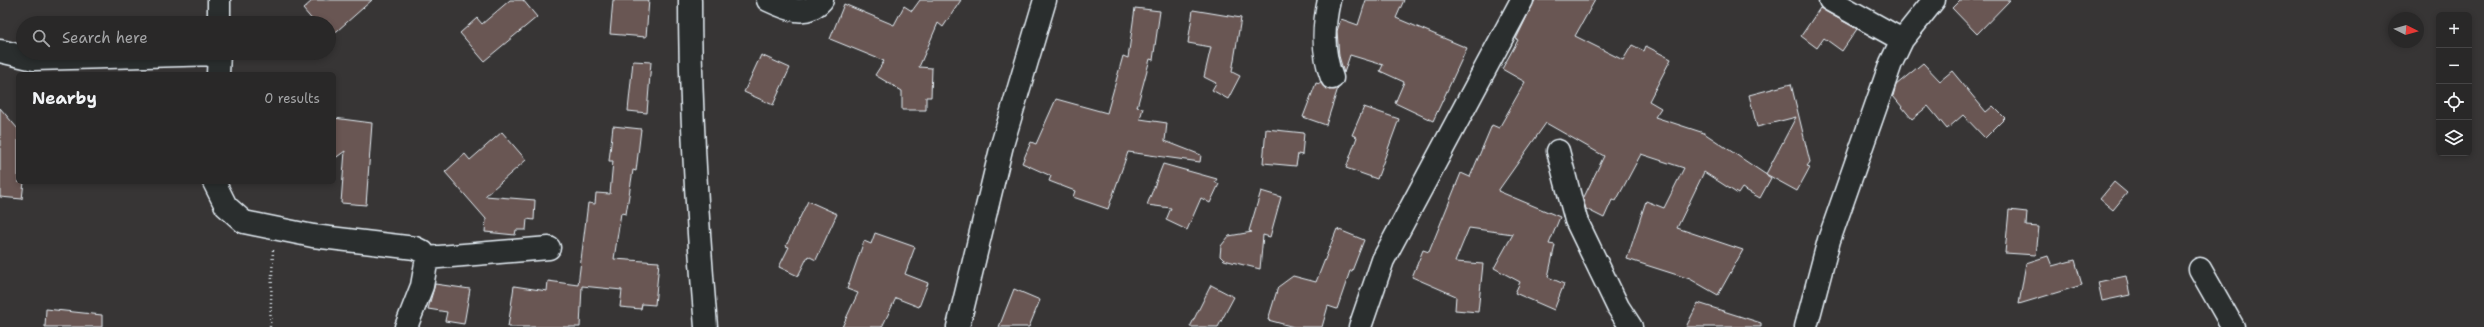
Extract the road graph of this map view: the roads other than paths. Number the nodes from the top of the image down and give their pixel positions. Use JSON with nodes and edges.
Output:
{"nodes":[{"id":1,"x":219,"y":0,"type":"edge"},
{"id":2,"x":690,"y":0,"type":"edge"},
{"id":3,"x":768,"y":0,"type":"edge"},
{"id":4,"x":822,"y":0,"type":"edge"},
{"id":5,"x":1045,"y":0,"type":"edge"},
{"id":6,"x":1329,"y":0,"type":"edge"},
{"id":7,"x":1522,"y":0,"type":"edge"},
{"id":8,"x":1830,"y":0,"type":"edge"},
{"id":9,"x":1934,"y":0,"type":"edge"},
{"id":10,"x":219,"y":16,"type":"edge"},
{"id":11,"x":1902,"y":40,"type":"junction"},
{"id":12,"x":0,"y":51,"type":"edge"},
{"id":13,"x":16,"y":55,"type":"edge"},
{"id":14,"x":1332,"y":78,"type":"dead end"},
{"id":15,"x":1558,"y":151,"type":"dead end"},
{"id":16,"x":215,"y":184,"type":"edge"},
{"id":17,"x":549,"y":248,"type":"dead end"},
{"id":18,"x":428,"y":258,"type":"junction"},
{"id":19,"x":2200,"y":269,"type":"dead end"},
{"id":20,"x":406,"y":327,"type":"edge"},
{"id":21,"x":706,"y":327,"type":"edge"},
{"id":22,"x":958,"y":327,"type":"edge"},
{"id":23,"x":1360,"y":327,"type":"edge"},
{"id":24,"x":1631,"y":327,"type":"edge"},
{"id":25,"x":1806,"y":327,"type":"edge"},
{"id":26,"x":2233,"y":327,"type":"edge"}],
"edges":[{"from":1,"to":10,"type":"street"},
{"from":2,"to":21,"type":"street"},
{"from":3,"to":4,"type":"street"},
{"from":5,"to":22,"type":"street"},
{"from":6,"to":14,"type":"street"},
{"from":7,"to":23,"type":"street"},
{"from":8,"to":11,"type":"street"},
{"from":9,"to":11,"type":"street"},
{"from":11,"to":25,"type":"street"},
{"from":12,"to":13,"type":"street"},
{"from":15,"to":24,"type":"street"},
{"from":16,"to":18,"type":"street"},
{"from":17,"to":18,"type":"street"},
{"from":18,"to":20,"type":"street"},
{"from":19,"to":26,"type":"street"}]}
